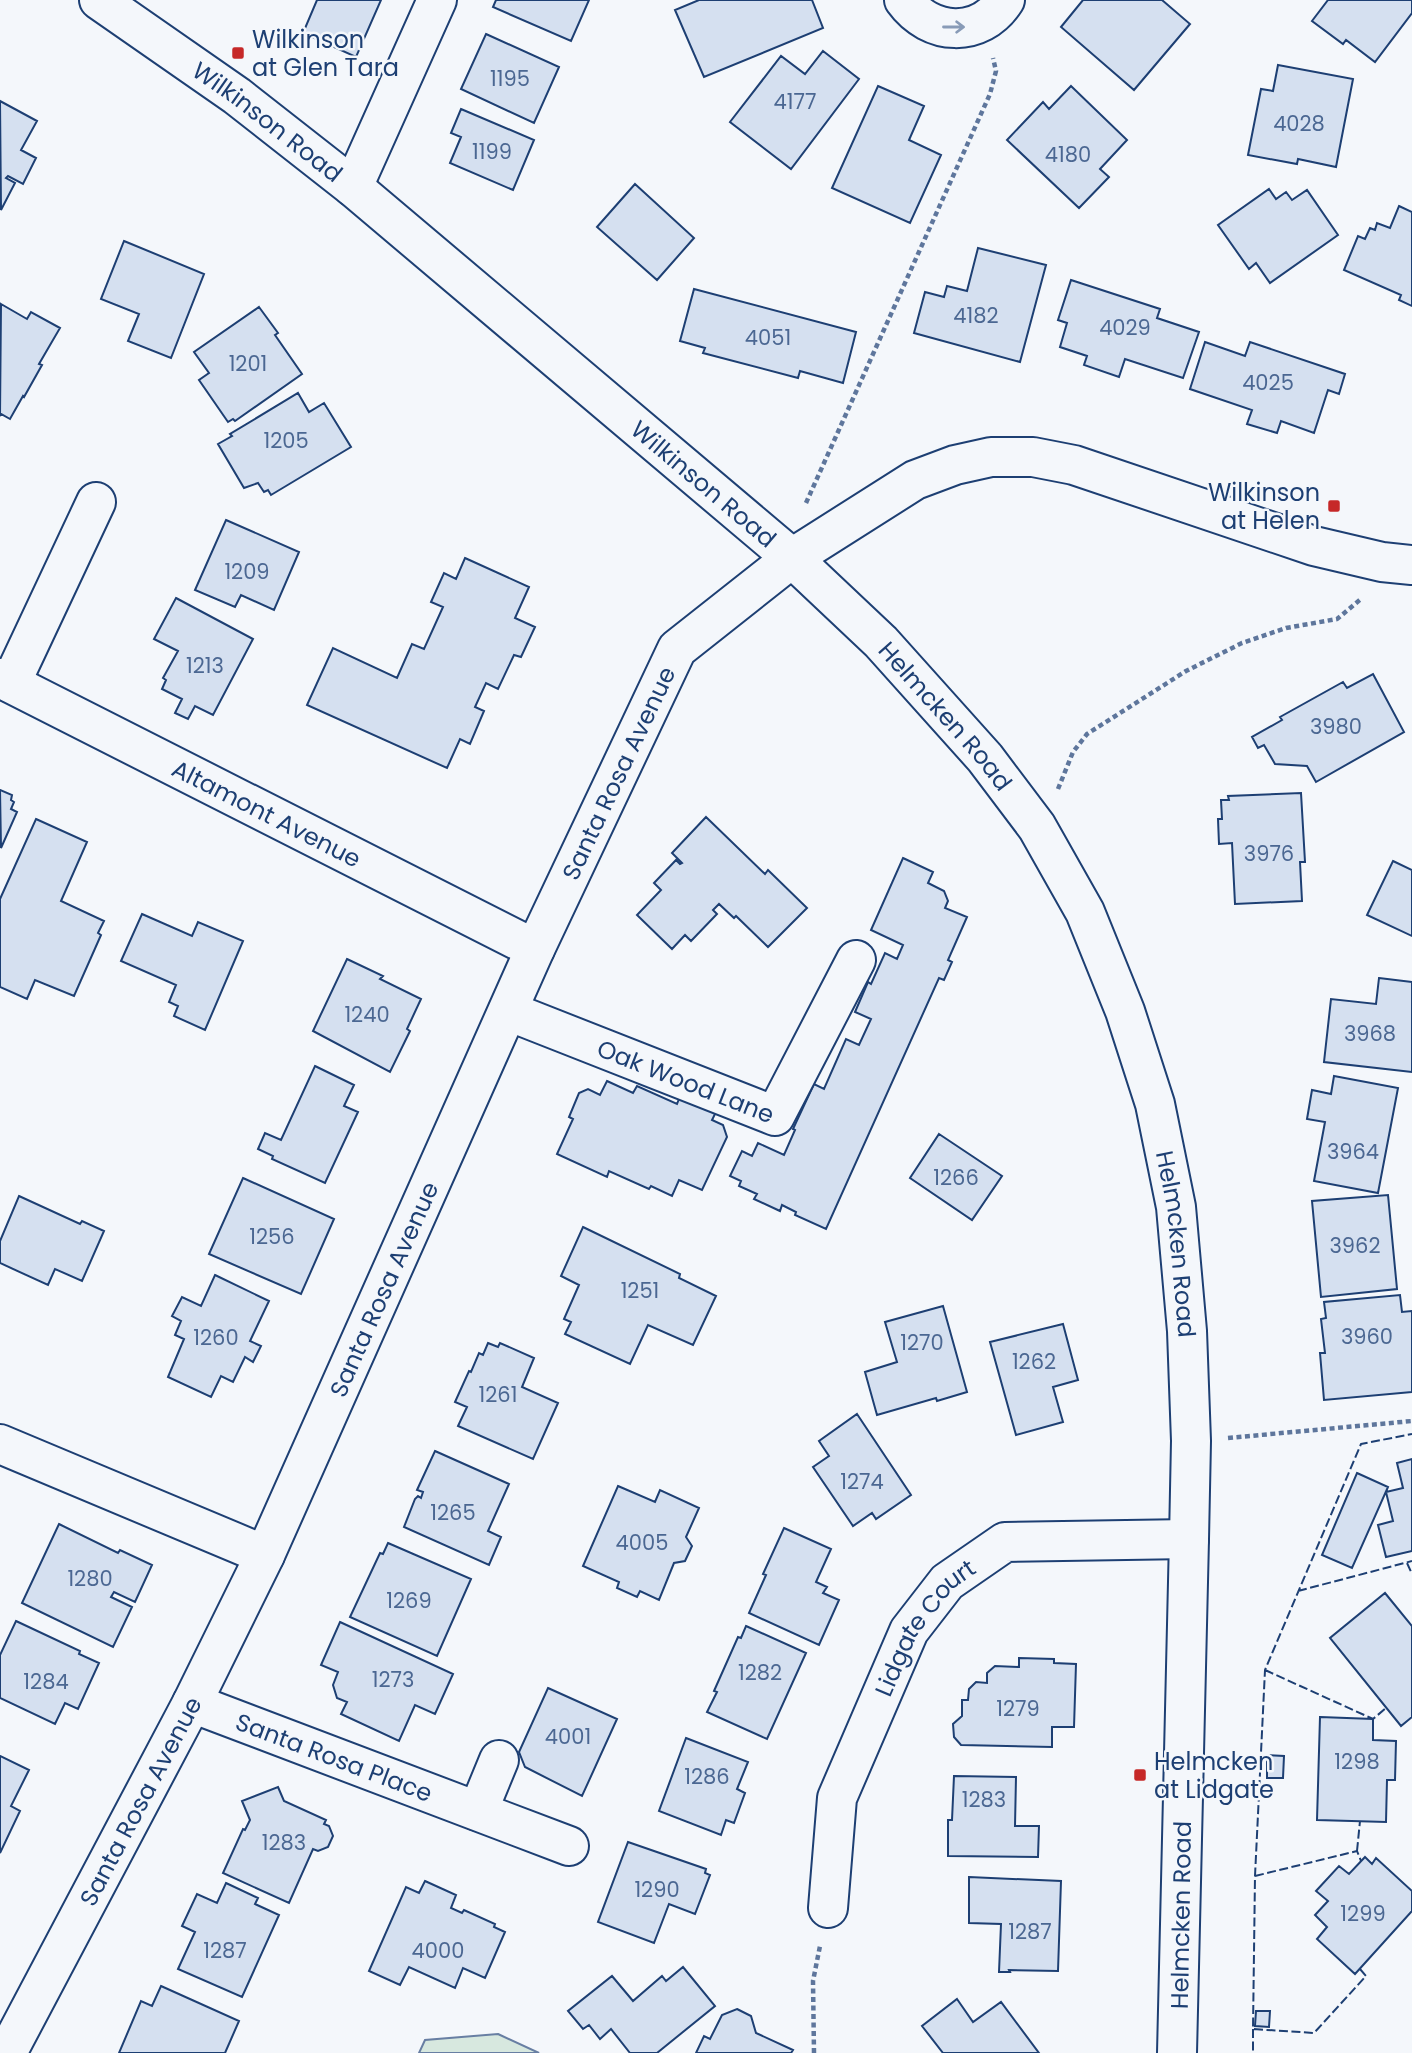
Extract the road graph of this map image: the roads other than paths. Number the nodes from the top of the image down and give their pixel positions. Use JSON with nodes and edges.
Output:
{"nodes":[{"id":1,"x":99,"y":0,"type":"edge"},
{"id":2,"x":437,"y":0,"type":"edge"},
{"id":3,"x":904,"y":0,"type":"edge"},
{"id":4,"x":992,"y":12,"type":"edge"},
{"id":5,"x":353,"y":187,"type":"junction"},
{"id":6,"x":96,"y":502,"type":"dead end"},
{"id":7,"x":792,"y":558,"type":"junction"},
{"id":8,"x":1397,"y":563,"type":"edge"},
{"id":9,"x":6,"y":681,"type":"edge"},
{"id":10,"x":535,"y":948,"type":"junction"},
{"id":11,"x":856,"y":960,"type":"dead end"},
{"id":12,"x":508,"y":1011,"type":"junction"},
{"id":13,"x":0,"y":1444,"type":"edge"},
{"id":14,"x":1189,"y":1539,"type":"junction"},
{"id":15,"x":265,"y":1555,"type":"junction"},
{"id":16,"x":192,"y":1703,"type":"junction"},
{"id":17,"x":499,"y":1760,"type":"dead end"},
{"id":18,"x":478,"y":1811,"type":"junction"},
{"id":19,"x":569,"y":1846,"type":"dead end"},
{"id":20,"x":828,"y":1908,"type":"road end"},
{"id":21,"x":7,"y":2053,"type":"edge"},
{"id":22,"x":1177,"y":2053,"type":"edge"}],
"edges":[{"from":1,"to":5,"type":"street","name":"Wilkinson Road"},
{"from":2,"to":5,"type":"street"},
{"from":3,"to":4,"type":"street","one_way":true},
{"from":5,"to":7,"type":"street","name":"Wilkinson Road"},
{"from":6,"to":9,"type":"street"},
{"from":7,"to":8,"type":"street","name":"Wilkinson Road"},
{"from":7,"to":10,"type":"street","name":"Santa Rosa Avenue"},
{"from":7,"to":14,"type":"street","name":"Helmcken Road"},
{"from":9,"to":10,"type":"street","name":"Altamont Avenue"},
{"from":10,"to":12,"type":"street","name":"Santa Rosa Avenue"},
{"from":11,"to":12,"type":"street","name":"Oak Wood Lane"},
{"from":12,"to":15,"type":"street","name":"Santa Rosa Avenue"},
{"from":13,"to":15,"type":"street"},
{"from":14,"to":20,"type":"street","name":"Lidgate Court"},
{"from":14,"to":22,"type":"street","name":"Helmcken Road"},
{"from":15,"to":16,"type":"street","name":"Santa Rosa Avenue"},
{"from":16,"to":18,"type":"street","name":"Santa Rosa Place"},
{"from":16,"to":21,"type":"street","name":"Santa Rosa Avenue"},
{"from":17,"to":18,"type":"street"},
{"from":18,"to":19,"type":"street","name":"Santa Rosa Place"}]}
